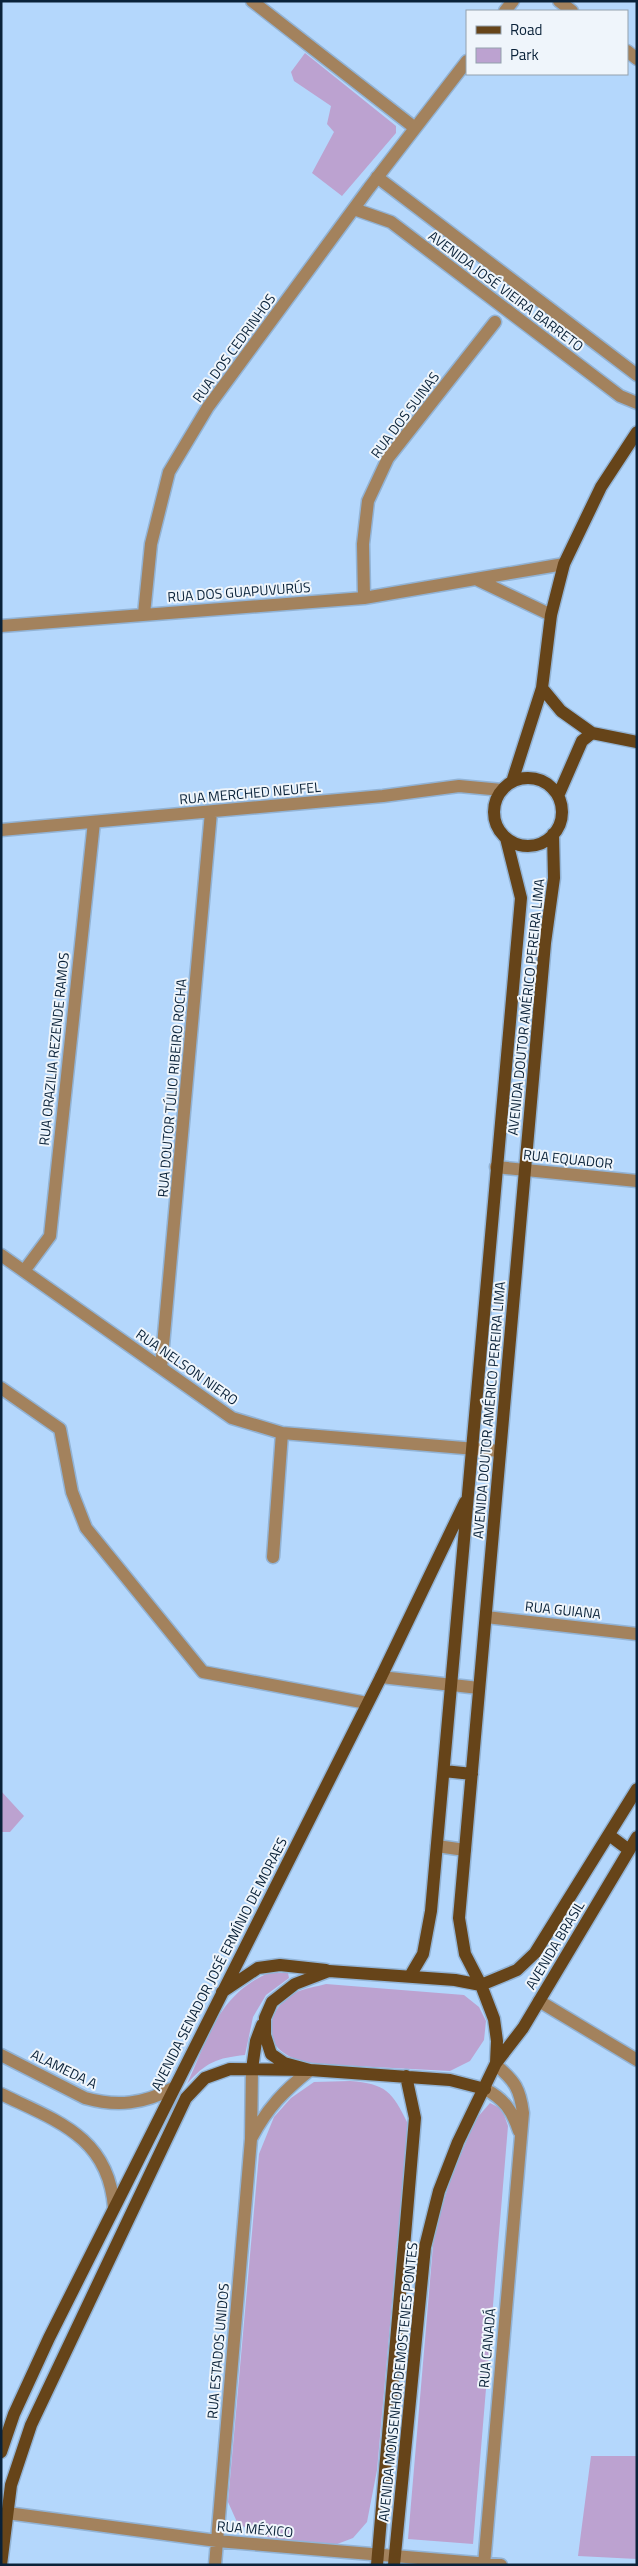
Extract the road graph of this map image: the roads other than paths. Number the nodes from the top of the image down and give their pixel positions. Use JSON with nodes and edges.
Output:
{"nodes":[{"id":1,"x":252,"y":1,"type":"edge"},
{"id":2,"x":559,"y":1,"type":"edge"},
{"id":3,"x":571,"y":10,"type":"edge"},
{"id":4,"x":466,"y":62,"type":"edge"},
{"id":5,"x":415,"y":128,"type":"junction"},
{"id":6,"x":378,"y":177,"type":"junction"},
{"id":7,"x":354,"y":209,"type":"junction"},
{"id":8,"x":495,"y":322,"type":"dead end"},
{"id":9,"x":637,"y":375,"type":"edge"},
{"id":10,"x":637,"y":403,"type":"edge"},
{"id":11,"x":637,"y":432,"type":"edge"},
{"id":12,"x":564,"y":564,"type":"junction"},
{"id":13,"x":478,"y":580,"type":"junction"},
{"id":14,"x":364,"y":598,"type":"junction"},
{"id":15,"x":144,"y":614,"type":"junction"},
{"id":16,"x":551,"y":615,"type":"junction"},
{"id":17,"x":1,"y":626,"type":"edge"},
{"id":18,"x":542,"y":688,"type":"junction"},
{"id":19,"x":592,"y":733,"type":"junction"},
{"id":20,"x":637,"y":742,"type":"edge"},
{"id":21,"x":512,"y":782,"type":"junction"},
{"id":22,"x":502,"y":790,"type":"junction"},
{"id":23,"x":558,"y":796,"type":"junction"},
{"id":24,"x":211,"y":812,"type":"junction"},
{"id":25,"x":94,"y":822,"type":"junction"},
{"id":26,"x":1,"y":830,"type":"edge"},
{"id":27,"x":554,"y":834,"type":"junction"},
{"id":28,"x":506,"y":838,"type":"junction"},
{"id":29,"x":496,"y":1167,"type":"junction"},
{"id":30,"x":525,"y":1170,"type":"junction"},
{"id":31,"x":637,"y":1181,"type":"edge"},
{"id":32,"x":1,"y":1255,"type":"edge"},
{"id":33,"x":24,"y":1271,"type":"junction"},
{"id":34,"x":162,"y":1368,"type":"junction"},
{"id":35,"x":1,"y":1388,"type":"edge"},
{"id":36,"x":282,"y":1433,"type":"junction"},
{"id":37,"x":473,"y":1449,"type":"junction"},
{"id":38,"x":500,"y":1451,"type":"junction"},
{"id":39,"x":469,"y":1493,"type":"junction"},
{"id":40,"x":273,"y":1557,"type":"dead end"},
{"id":41,"x":486,"y":1617,"type":"junction"},
{"id":42,"x":637,"y":1634,"type":"edge"},
{"id":43,"x":381,"y":1677,"type":"junction"},
{"id":44,"x":452,"y":1685,"type":"junction"},
{"id":45,"x":479,"y":1688,"type":"junction"},
{"id":46,"x":367,"y":1703,"type":"junction"},
{"id":47,"x":444,"y":1771,"type":"junction"},
{"id":48,"x":472,"y":1774,"type":"junction"},
{"id":49,"x":637,"y":1789,"type":"edge"},
{"id":50,"x":609,"y":1835,"type":"junction"},
{"id":51,"x":637,"y":1836,"type":"edge"},
{"id":52,"x":437,"y":1846,"type":"junction"},
{"id":53,"x":465,"y":1850,"type":"junction"},
{"id":54,"x":629,"y":1850,"type":"junction"},
{"id":55,"x":329,"y":1971,"type":"junction"},
{"id":56,"x":410,"y":1976,"type":"junction"},
{"id":57,"x":481,"y":1985,"type":"junction"},
{"id":58,"x":220,"y":1993,"type":"junction"},
{"id":59,"x":539,"y":2001,"type":"junction"},
{"id":60,"x":265,"y":2018,"type":"junction"},
{"id":61,"x":1,"y":2055,"type":"edge"},
{"id":62,"x":637,"y":2060,"type":"edge"},
{"id":63,"x":496,"y":2064,"type":"junction"},
{"id":64,"x":252,"y":2069,"type":"junction"},
{"id":65,"x":310,"y":2070,"type":"junction"},
{"id":66,"x":406,"y":2076,"type":"junction"},
{"id":67,"x":173,"y":2088,"type":"junction"},
{"id":68,"x":485,"y":2089,"type":"junction"},
{"id":69,"x":1,"y":2094,"type":"edge"},
{"id":70,"x":520,"y":2133,"type":"junction"},
{"id":71,"x":251,"y":2139,"type":"junction"},
{"id":72,"x":114,"y":2208,"type":"junction"},
{"id":73,"x":1,"y":2452,"type":"edge"},
{"id":74,"x":7,"y":2513,"type":"junction"},
{"id":75,"x":217,"y":2541,"type":"junction"},
{"id":76,"x":377,"y":2560,"type":"edge"},
{"id":77,"x":395,"y":2561,"type":"edge"},
{"id":78,"x":484,"y":2564,"type":"edge"},
{"id":79,"x":1,"y":2565,"type":"edge"},
{"id":80,"x":215,"y":2565,"type":"edge"},
{"id":81,"x":501,"y":2565,"type":"edge"}],
"edges":[{"from":1,"to":5,"type":"street"},
{"from":2,"to":3,"type":"street"},
{"from":4,"to":5,"type":"street","name":"RUA DOS CEDRINHOS"},
{"from":5,"to":6,"type":"street","name":"RUA DOS CEDRINHOS"},
{"from":6,"to":7,"type":"street","name":"RUA DOS CEDRINHOS"},
{"from":6,"to":9,"type":"street","name":"AVENIDA JOSÉ VIEIRA BARRETO"},
{"from":7,"to":10,"type":"street","name":"AVENIDA JOSÉ VIEIRA BARRETO"},
{"from":7,"to":15,"type":"street","name":"RUA DOS CEDRINHOS"},
{"from":8,"to":14,"type":"street","name":"RUA DOS SUINAS"},
{"from":11,"to":12,"type":"main road"},
{"from":12,"to":13,"type":"street","name":"RUA DOS GUAPUVURÚS"},
{"from":12,"to":16,"type":"main road"},
{"from":13,"to":14,"type":"street","name":"RUA DOS GUAPUVURÚS"},
{"from":13,"to":16,"type":"street"},
{"from":14,"to":15,"type":"street","name":"RUA DOS GUAPUVURÚS"},
{"from":15,"to":17,"type":"street","name":"RUA DOS GUAPUVURÚS"},
{"from":16,"to":18,"type":"main road"},
{"from":18,"to":19,"type":"main road"},
{"from":18,"to":21,"type":"main road"},
{"from":19,"to":20,"type":"main road"},
{"from":19,"to":23,"type":"main road"},
{"from":21,"to":22,"type":"main road"},
{"from":21,"to":23,"type":"main road"},
{"from":22,"to":24,"type":"street","name":"RUA MERCHED NEUFEL"},
{"from":22,"to":28,"type":"main road"},
{"from":23,"to":27,"type":"main road"},
{"from":24,"to":25,"type":"street","name":"RUA MERCHED NEUFEL"},
{"from":24,"to":34,"type":"street","name":"RUA DOUTOR TÚLIO RIBEIRO ROCHA"},
{"from":25,"to":26,"type":"street","name":"RUA MERCHED NEUFEL"},
{"from":25,"to":33,"type":"street","name":"RUA ORAZILIA REZENDE RAMOS"},
{"from":27,"to":28,"type":"main road"},
{"from":27,"to":30,"type":"main road","name":"AVENIDA DOUTOR AMÉRICO PEREIRA LIMA"},
{"from":28,"to":29,"type":"main road","name":"AVENIDA DOUTOR AMÉRICO PEREIRA LIMA"},
{"from":29,"to":30,"type":"street","name":"RUA EQUADOR"},
{"from":29,"to":37,"type":"main road","name":"AVENIDA DOUTOR AMÉRICO PEREIRA LIMA"},
{"from":30,"to":31,"type":"street","name":"RUA EQUADOR"},
{"from":30,"to":38,"type":"main road","name":"AVENIDA DOUTOR AMÉRICO PEREIRA LIMA"},
{"from":32,"to":33,"type":"street","name":"RUA NELSON NIERO"},
{"from":33,"to":34,"type":"street","name":"RUA NELSON NIERO"},
{"from":34,"to":36,"type":"street","name":"RUA NELSON NIERO"},
{"from":35,"to":46,"type":"street"},
{"from":36,"to":37,"type":"street","name":"RUA NELSON NIERO"},
{"from":36,"to":40,"type":"street"},
{"from":37,"to":38,"type":"street","name":"RUA NELSON NIERO"},
{"from":37,"to":39,"type":"main road","name":"AVENIDA DOUTOR AMÉRICO PEREIRA LIMA"},
{"from":38,"to":41,"type":"main road","name":"AVENIDA DOUTOR AMÉRICO PEREIRA LIMA"},
{"from":39,"to":43,"type":"main road","name":"AVENIDA SENADOR JOSÉ ERMÍNIO DE MORAES"},
{"from":39,"to":44,"type":"main road","name":"AVENIDA DOUTOR AMÉRICO PEREIRA LIMA"},
{"from":41,"to":42,"type":"street","name":"RUA GUIANA"},
{"from":41,"to":45,"type":"main road","name":"AVENIDA DOUTOR AMÉRICO PEREIRA LIMA"},
{"from":43,"to":44,"type":"street"},
{"from":43,"to":46,"type":"main road","name":"AVENIDA SENADOR JOSÉ ERMÍNIO DE MORAES"},
{"from":44,"to":45,"type":"street"},
{"from":44,"to":47,"type":"main road","name":"AVENIDA DOUTOR AMÉRICO PEREIRA LIMA"},
{"from":45,"to":48,"type":"main road","name":"AVENIDA DOUTOR AMÉRICO PEREIRA LIMA"},
{"from":46,"to":58,"type":"main road","name":"AVENIDA SENADOR JOSÉ ERMÍNIO DE MORAES"},
{"from":47,"to":48,"type":"main road"},
{"from":47,"to":52,"type":"main road","name":"AVENIDA DOUTOR AMÉRICO PEREIRA LIMA"},
{"from":48,"to":53,"type":"main road","name":"AVENIDA DOUTOR AMÉRICO PEREIRA LIMA"},
{"from":49,"to":50,"type":"main road","name":"AVENIDA BRASIL"},
{"from":50,"to":54,"type":"main road"},
{"from":50,"to":57,"type":"main road","name":"AVENIDA BRASIL"},
{"from":51,"to":54,"type":"main road","name":"AVENIDA BRASIL"},
{"from":52,"to":53,"type":"street"},
{"from":52,"to":56,"type":"main road","name":"AVENIDA DOUTOR AMÉRICO PEREIRA LIMA"},
{"from":53,"to":57,"type":"main road","name":"AVENIDA DOUTOR AMÉRICO PEREIRA LIMA"},
{"from":54,"to":59,"type":"main road","name":"AVENIDA BRASIL"},
{"from":55,"to":56,"type":"main road"},
{"from":55,"to":58,"type":"main road"},
{"from":55,"to":60,"type":"main road"},
{"from":56,"to":57,"type":"main road"},
{"from":57,"to":63,"type":"main road","name":"AVENIDA DOUTOR AMÉRICO PEREIRA LIMA"},
{"from":58,"to":67,"type":"main road","name":"AVENIDA SENADOR JOSÉ ERMÍNIO DE MORAES"},
{"from":59,"to":62,"type":"street"},
{"from":59,"to":63,"type":"main road","name":"AVENIDA BRASIL"},
{"from":60,"to":64,"type":"main road"},
{"from":60,"to":65,"type":"main road"},
{"from":61,"to":67,"type":"street","name":"ALAMEDA A"},
{"from":63,"to":68,"type":"main road","name":"AVENIDA MONSENHOR DEMOSTENES PONTES"},
{"from":63,"to":70,"type":"street","name":"RUA CANADÁ"},
{"from":64,"to":65,"type":"main road"},
{"from":64,"to":71,"type":"street","name":"RUA ESTADOS UNIDOS"},
{"from":64,"to":74,"type":"main road"},
{"from":65,"to":66,"type":"main road"},
{"from":65,"to":71,"type":"street"},
{"from":66,"to":68,"type":"main road"},
{"from":66,"to":76,"type":"main road","name":"AVENIDA MONSENHOR DEMOSTENES PONTES"},
{"from":67,"to":72,"type":"main road","name":"AVENIDA SENADOR JOSÉ ERMÍNIO DE MORAES"},
{"from":68,"to":70,"type":"street"},
{"from":68,"to":77,"type":"main road","name":"AVENIDA MONSENHOR DEMOSTENES PONTES"},
{"from":69,"to":72,"type":"street"},
{"from":70,"to":78,"type":"street","name":"RUA CANADÁ"},
{"from":71,"to":75,"type":"street","name":"RUA ESTADOS UNIDOS"},
{"from":72,"to":73,"type":"main road","name":"AVENIDA SENADOR JOSÉ ERMÍNIO DE MORAES"},
{"from":74,"to":75,"type":"street","name":"RUA MÉXICO"},
{"from":74,"to":79,"type":"main road"},
{"from":75,"to":76,"type":"street","name":"RUA MÉXICO"},
{"from":75,"to":80,"type":"street","name":"RUA ESTADOS UNIDOS"},
{"from":76,"to":77,"type":"street","name":"RUA MÉXICO"},
{"from":77,"to":78,"type":"street","name":"RUA MÉXICO"},
{"from":78,"to":81,"type":"street","name":"RUA MÉXICO"}]}
